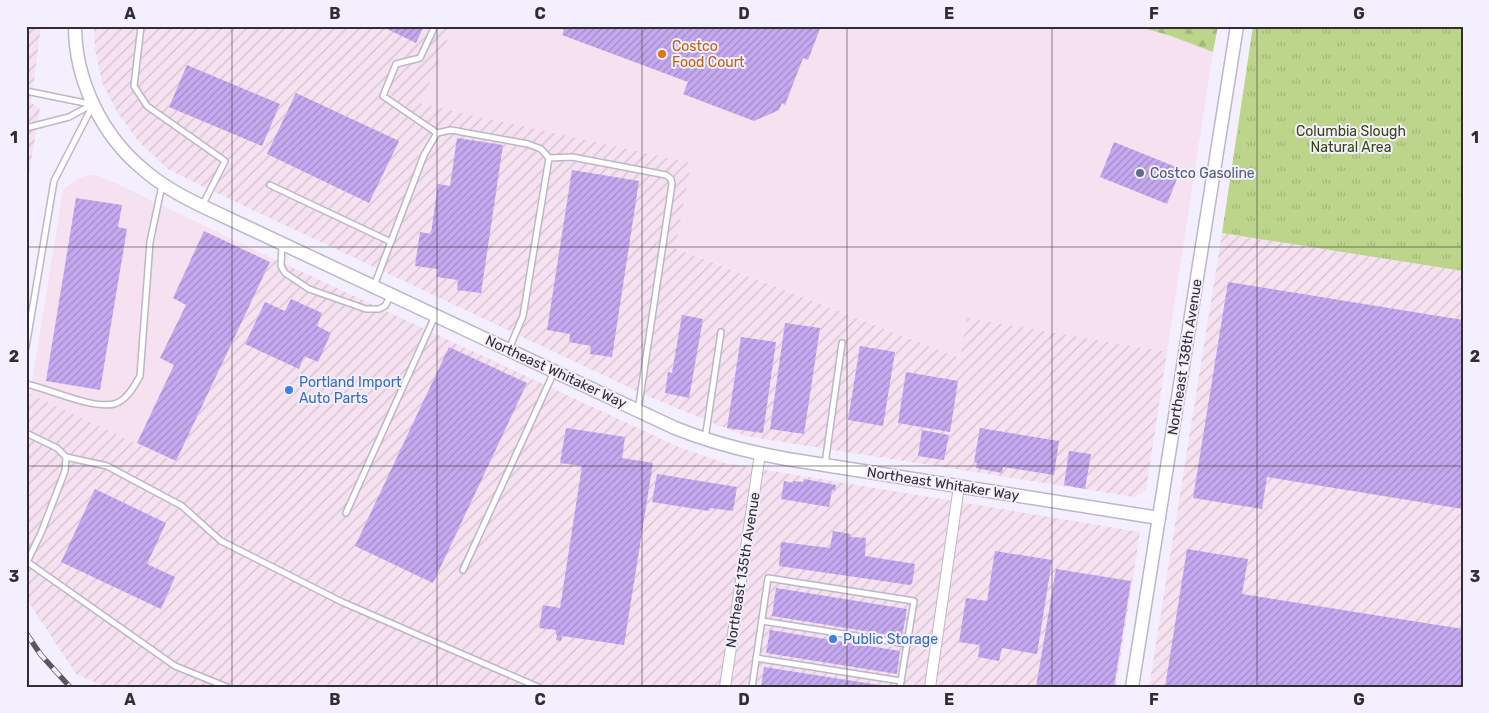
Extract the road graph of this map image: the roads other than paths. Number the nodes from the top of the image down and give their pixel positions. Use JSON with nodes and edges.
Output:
{"nodes":[{"id":1,"x":75,"y":26,"type":"edge"},
{"id":2,"x":141,"y":26,"type":"edge"},
{"id":3,"x":435,"y":26,"type":"edge"},
{"id":4,"x":1236,"y":26,"type":"edge"},
{"id":5,"x":26,"y":91,"type":"edge"},
{"id":6,"x":94,"y":104,"type":"junction"},
{"id":7,"x":26,"y":128,"type":"edge"},
{"id":8,"x":437,"y":133,"type":"junction"},
{"id":9,"x":548,"y":158,"type":"junction"},
{"id":10,"x":162,"y":184,"type":"junction"},
{"id":11,"x":270,"y":185,"type":"dead end"},
{"id":12,"x":202,"y":206,"type":"junction"},
{"id":13,"x":391,"y":242,"type":"junction"},
{"id":14,"x":282,"y":244,"type":"junction"},
{"id":15,"x":374,"y":287,"type":"junction"},
{"id":16,"x":391,"y":295,"type":"junction"},
{"id":17,"x":436,"y":316,"type":"junction"},
{"id":18,"x":721,"y":332,"type":"dead end"},
{"id":19,"x":842,"y":343,"type":"dead end"},
{"id":20,"x":26,"y":347,"type":"edge"},
{"id":21,"x":508,"y":350,"type":"junction"},
{"id":22,"x":554,"y":372,"type":"junction"},
{"id":23,"x":26,"y":384,"type":"edge"},
{"id":24,"x":638,"y":411,"type":"junction"},
{"id":25,"x":26,"y":433,"type":"edge"},
{"id":26,"x":705,"y":439,"type":"junction"},
{"id":27,"x":760,"y":454,"type":"junction"},
{"id":28,"x":66,"y":458,"type":"junction"},
{"id":29,"x":824,"y":465,"type":"junction"},
{"id":30,"x":959,"y":486,"type":"junction"},
{"id":31,"x":346,"y":513,"type":"dead end"},
{"id":32,"x":1159,"y":518,"type":"junction"},
{"id":33,"x":27,"y":562,"type":"edge"},
{"id":34,"x":463,"y":570,"type":"dead end"},
{"id":35,"x":762,"y":621,"type":"junction"},
{"id":36,"x":907,"y":644,"type":"junction"},
{"id":37,"x":756,"y":658,"type":"junction"},
{"id":38,"x":900,"y":684,"type":"edge"},
{"id":39,"x":227,"y":687,"type":"edge"},
{"id":40,"x":538,"y":687,"type":"edge"},
{"id":41,"x":725,"y":687,"type":"edge"},
{"id":42,"x":752,"y":687,"type":"edge"},
{"id":43,"x":930,"y":687,"type":"edge"},
{"id":44,"x":1132,"y":687,"type":"edge"}],
"edges":[{"from":1,"to":6,"type":"street","name":"Northeast Whitaker Way"},
{"from":2,"to":12,"type":"lane"},
{"from":3,"to":8,"type":"lane"},
{"from":4,"to":32,"type":"street","name":"Northeast 138th Avenue"},
{"from":5,"to":6,"type":"lane"},
{"from":6,"to":7,"type":"lane"},
{"from":6,"to":10,"type":"street","name":"Northeast Whitaker Way"},
{"from":6,"to":20,"type":"lane"},
{"from":8,"to":9,"type":"lane"},
{"from":8,"to":13,"type":"lane"},
{"from":9,"to":21,"type":"lane"},
{"from":9,"to":24,"type":"lane"},
{"from":10,"to":12,"type":"street","name":"Northeast Whitaker Way"},
{"from":10,"to":23,"type":"lane"},
{"from":11,"to":13,"type":"lane"},
{"from":12,"to":14,"type":"street","name":"Northeast Whitaker Way"},
{"from":13,"to":15,"type":"lane"},
{"from":14,"to":15,"type":"street","name":"Northeast Whitaker Way"},
{"from":14,"to":16,"type":"lane"},
{"from":15,"to":16,"type":"street","name":"Northeast Whitaker Way"},
{"from":16,"to":17,"type":"street","name":"Northeast Whitaker Way"},
{"from":17,"to":21,"type":"street","name":"Northeast Whitaker Way"},
{"from":17,"to":31,"type":"lane"},
{"from":18,"to":26,"type":"lane"},
{"from":19,"to":29,"type":"lane"},
{"from":21,"to":22,"type":"street","name":"Northeast Whitaker Way"},
{"from":22,"to":24,"type":"street","name":"Northeast Whitaker Way"},
{"from":22,"to":34,"type":"lane"},
{"from":24,"to":26,"type":"street","name":"Northeast Whitaker Way"},
{"from":25,"to":28,"type":"lane"},
{"from":26,"to":27,"type":"street","name":"Northeast Whitaker Way"},
{"from":27,"to":29,"type":"street","name":"Northeast Whitaker Way"},
{"from":27,"to":41,"type":"street","name":"Northeast 135th Avenue"},
{"from":28,"to":33,"type":"lane"},
{"from":28,"to":40,"type":"lane"},
{"from":29,"to":30,"type":"street","name":"Northeast Whitaker Way"},
{"from":30,"to":32,"type":"street","name":"Northeast Whitaker Way"},
{"from":30,"to":43,"type":"street"},
{"from":32,"to":44,"type":"street","name":"Northeast 138th Avenue"},
{"from":33,"to":39,"type":"lane"},
{"from":35,"to":36,"type":"lane"},
{"from":35,"to":36,"type":"lane"},
{"from":35,"to":37,"type":"lane"},
{"from":36,"to":38,"type":"lane"},
{"from":37,"to":38,"type":"lane"},
{"from":37,"to":42,"type":"lane"}]}
